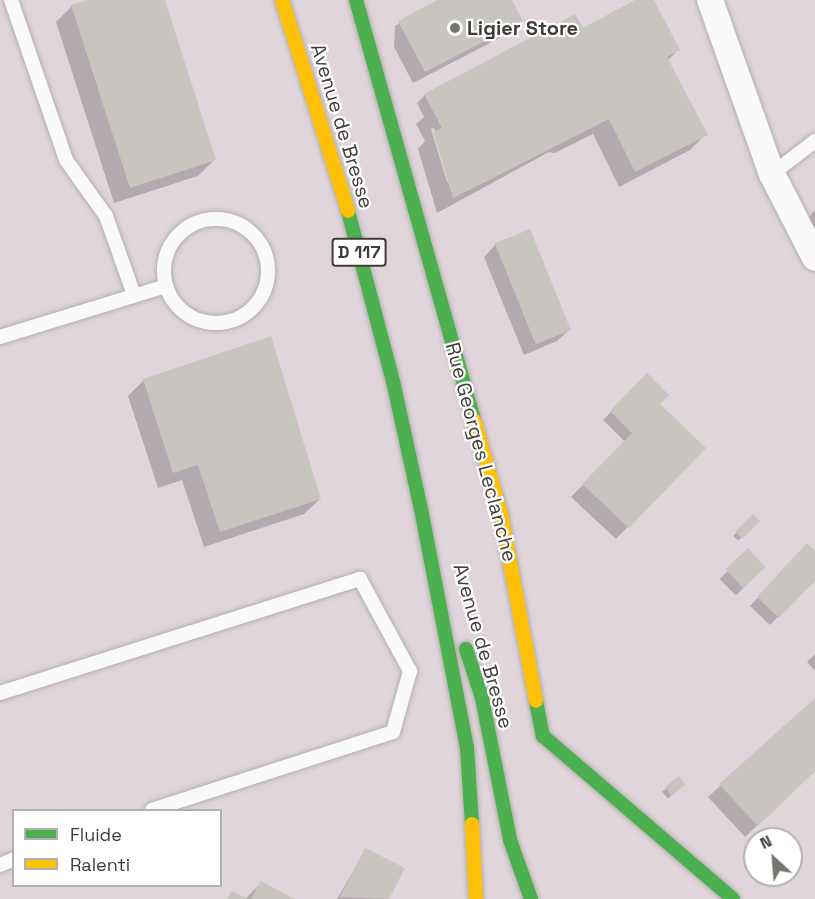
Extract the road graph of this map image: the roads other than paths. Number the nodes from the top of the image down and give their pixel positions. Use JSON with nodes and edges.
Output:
{"nodes":[{"id":1,"x":11,"y":0,"type":"edge"},
{"id":2,"x":282,"y":0,"type":"edge"},
{"id":3,"x":356,"y":0,"type":"edge"},
{"id":4,"x":710,"y":0,"type":"edge"},
{"id":5,"x":815,"y":141,"type":"edge"},
{"id":6,"x":772,"y":174,"type":"junction"},
{"id":7,"x":815,"y":258,"type":"edge"},
{"id":8,"x":166,"y":286,"type":"junction"},
{"id":9,"x":134,"y":295,"type":"junction"},
{"id":10,"x":0,"y":337,"type":"edge"},
{"id":11,"x":421,"y":509,"type":"junction"},
{"id":12,"x":0,"y":693,"type":"edge"},
{"id":13,"x":155,"y":809,"type":"edge"},
{"id":14,"x":476,"y":899,"type":"edge"},
{"id":15,"x":531,"y":899,"type":"edge"},
{"id":16,"x":733,"y":899,"type":"edge"}],
"edges":[{"from":1,"to":9,"type":"lane"},
{"from":2,"to":11,"type":"main road","name":"Avenue de Bresse","number":"D 117"},
{"from":3,"to":16,"type":"main road","name":"Rue Georges Leclanche"},
{"from":4,"to":6,"type":"street"},
{"from":5,"to":6,"type":"lane"},
{"from":6,"to":7,"type":"street"},
{"from":8,"to":8,"type":"lane"},
{"from":8,"to":9,"type":"lane"},
{"from":9,"to":10,"type":"lane"},
{"from":11,"to":14,"type":"main road","name":"Avenue de Bresse","number":"D 117"},
{"from":11,"to":15,"type":"main road","name":"Avenue de Bresse","number":"D 117"},
{"from":12,"to":13,"type":"lane"}]}
